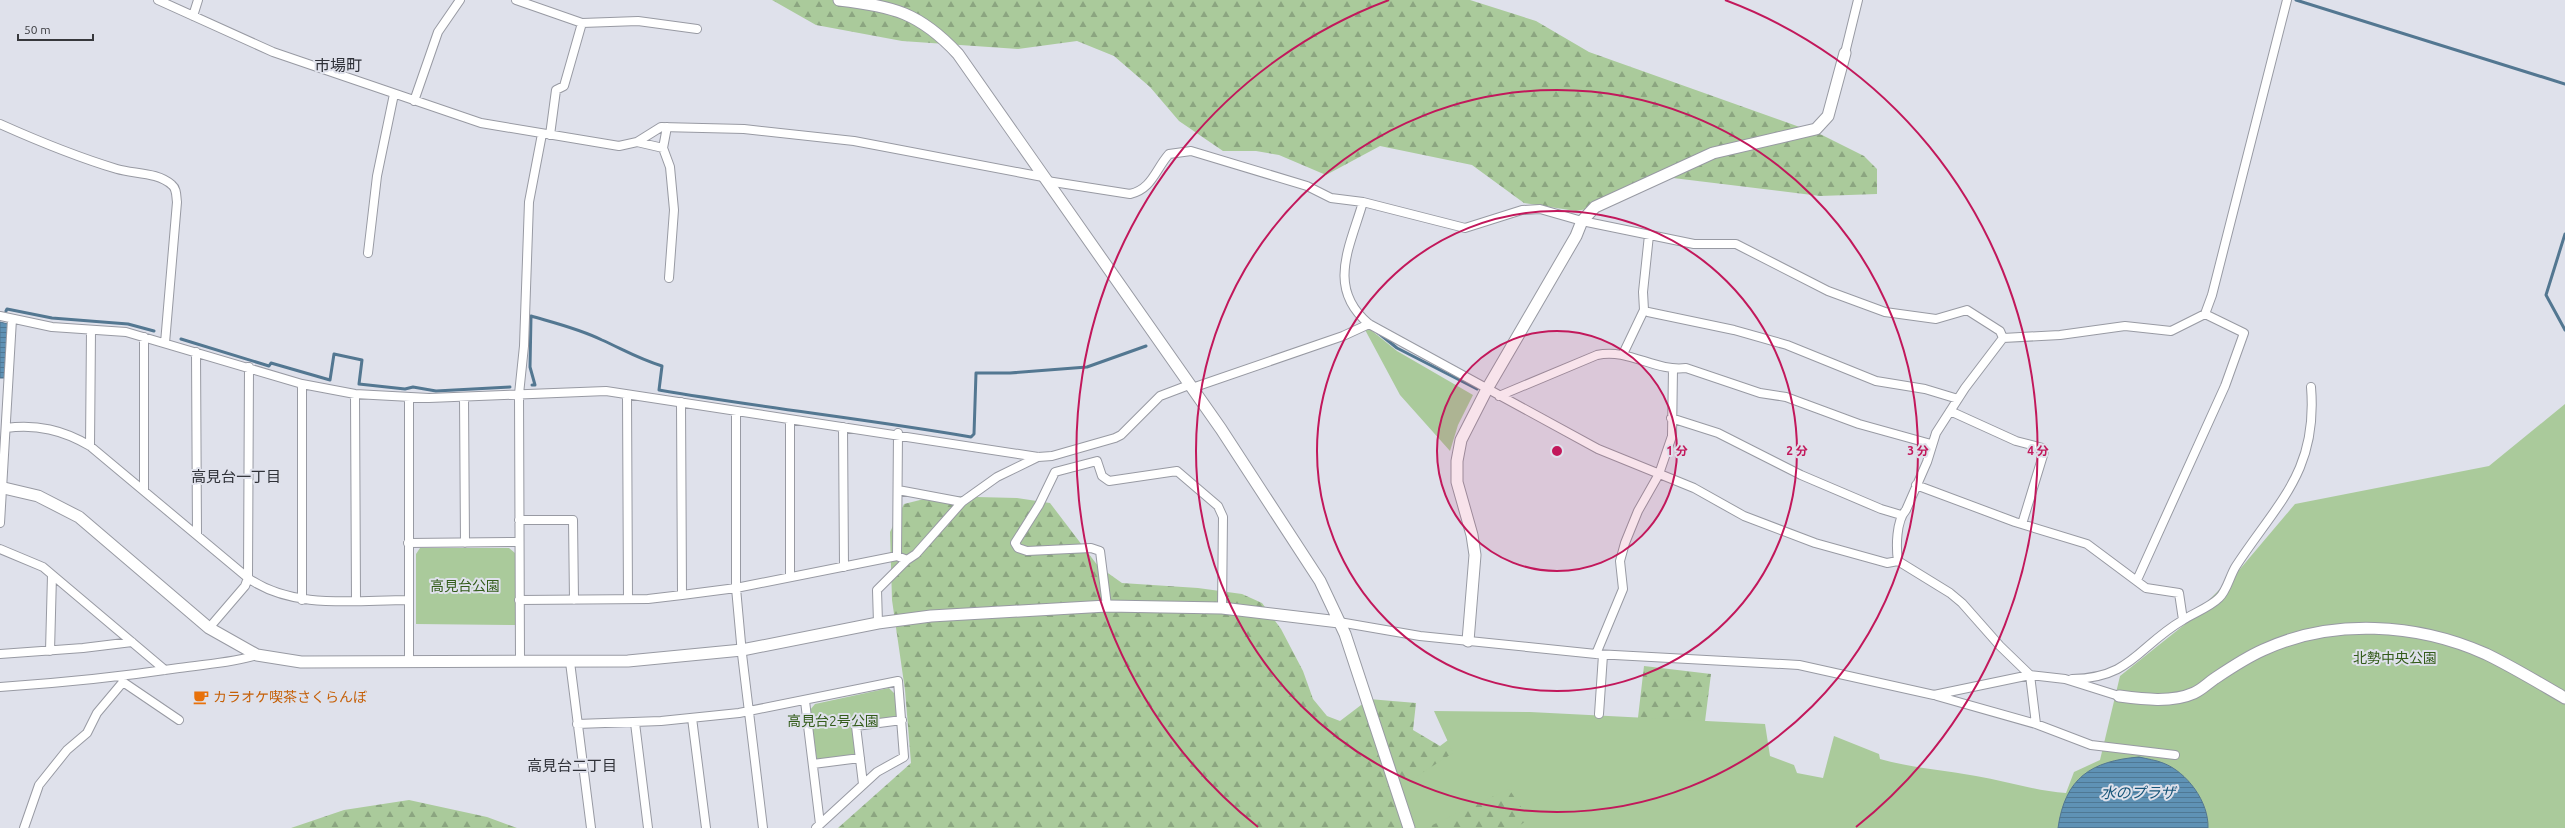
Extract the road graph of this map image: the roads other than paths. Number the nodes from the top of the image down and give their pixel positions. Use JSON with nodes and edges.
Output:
{"nodes":[{"id":1,"x":158,"y":0,"type":"edge"},
{"id":2,"x":198,"y":0,"type":"edge"},
{"id":3,"x":460,"y":0,"type":"edge"},
{"id":4,"x":516,"y":0,"type":"edge"},
{"id":5,"x":839,"y":0,"type":"edge"},
{"id":6,"x":1858,"y":0,"type":"edge"},
{"id":7,"x":2287,"y":0,"type":"edge"},
{"id":8,"x":193,"y":16,"type":"junction"},
{"id":9,"x":582,"y":23,"type":"junction"},
{"id":10,"x":697,"y":29,"type":"dead end"},
{"id":11,"x":1845,"y":53,"type":"joint"},
{"id":12,"x":394,"y":94,"type":"junction"},
{"id":13,"x":414,"y":101,"type":"junction"},
{"id":14,"x":0,"y":124,"type":"edge"},
{"id":15,"x":667,"y":127,"type":"junction"},
{"id":16,"x":546,"y":134,"type":"junction"},
{"id":17,"x":637,"y":142,"type":"junction"},
{"id":18,"x":664,"y":148,"type":"junction"},
{"id":19,"x":1045,"y":179,"type":"junction"},
{"id":20,"x":1363,"y":202,"type":"junction"},
{"id":21,"x":1582,"y":221,"type":"junction"},
{"id":22,"x":1649,"y":235,"type":"junction"},
{"id":23,"x":368,"y":252,"type":"dead end"},
{"id":24,"x":669,"y":278,"type":"dead end"},
{"id":25,"x":1644,"y":310,"type":"junction"},
{"id":26,"x":2204,"y":314,"type":"junction"},
{"id":27,"x":0,"y":316,"type":"edge"},
{"id":28,"x":12,"y":319,"type":"junction"},
{"id":29,"x":1369,"y":324,"type":"junction"},
{"id":30,"x":91,"y":330,"type":"junction"},
{"id":31,"x":144,"y":337,"type":"junction"},
{"id":32,"x":2003,"y":338,"type":"junction"},
{"id":33,"x":165,"y":342,"type":"junction"},
{"id":34,"x":196,"y":352,"type":"junction"},
{"id":35,"x":1623,"y":354,"type":"junction"},
{"id":36,"x":249,"y":367,"type":"junction"},
{"id":37,"x":1673,"y":369,"type":"junction"},
{"id":38,"x":302,"y":384,"type":"junction"},
{"id":39,"x":1191,"y":387,"type":"junction"},
{"id":40,"x":2311,"y":387,"type":"dead end"},
{"id":41,"x":1487,"y":389,"type":"junction"},
{"id":42,"x":355,"y":394,"type":"junction"},
{"id":43,"x":519,"y":394,"type":"junction"},
{"id":44,"x":627,"y":395,"type":"junction"},
{"id":45,"x":1499,"y":396,"type":"junction"},
{"id":46,"x":464,"y":397,"type":"junction"},
{"id":47,"x":409,"y":398,"type":"junction"},
{"id":48,"x":1958,"y":399,"type":"junction"},
{"id":49,"x":681,"y":402,"type":"junction"},
{"id":50,"x":736,"y":412,"type":"junction"},
{"id":51,"x":1950,"y":412,"type":"junction"},
{"id":52,"x":1672,"y":418,"type":"junction"},
{"id":53,"x":790,"y":420,"type":"junction"},
{"id":54,"x":6,"y":428,"type":"junction"},
{"id":55,"x":843,"y":428,"type":"junction"},
{"id":56,"x":898,"y":434,"type":"junction"},
{"id":57,"x":1930,"y":444,"type":"junction"},
{"id":58,"x":90,"y":446,"type":"junction"},
{"id":59,"x":1038,"y":456,"type":"junction"},
{"id":60,"x":1659,"y":474,"type":"junction"},
{"id":61,"x":1916,"y":485,"type":"junction"},
{"id":62,"x":1,"y":487,"type":"edge"},
{"id":63,"x":144,"y":490,"type":"junction"},
{"id":64,"x":898,"y":490,"type":"junction"},
{"id":65,"x":962,"y":502,"type":"junction"},
{"id":66,"x":1902,"y":515,"type":"junction"},
{"id":67,"x":519,"y":520,"type":"junction"},
{"id":68,"x":0,"y":523,"type":"edge"},
{"id":69,"x":2022,"y":524,"type":"junction"},
{"id":70,"x":197,"y":534,"type":"junction"},
{"id":71,"x":518,"y":542,"type":"junction"},
{"id":72,"x":408,"y":543,"type":"junction"},
{"id":73,"x":465,"y":543,"type":"junction"},
{"id":74,"x":0,"y":549,"type":"edge"},
{"id":75,"x":897,"y":556,"type":"junction"},
{"id":76,"x":907,"y":560,"type":"junction"},
{"id":77,"x":1898,"y":561,"type":"junction"},
{"id":78,"x":844,"y":567,"type":"junction"},
{"id":79,"x":52,"y":575,"type":"junction"},
{"id":80,"x":790,"y":577,"type":"junction"},
{"id":81,"x":248,"y":578,"type":"junction"},
{"id":82,"x":2137,"y":580,"type":"junction"},
{"id":83,"x":736,"y":588,"type":"junction"},
{"id":84,"x":682,"y":595,"type":"junction"},
{"id":85,"x":628,"y":599,"type":"junction"},
{"id":86,"x":302,"y":600,"type":"junction"},
{"id":87,"x":356,"y":600,"type":"junction"},
{"id":88,"x":408,"y":600,"type":"junction"},
{"id":89,"x":519,"y":600,"type":"junction"},
{"id":90,"x":574,"y":600,"type":"junction"},
{"id":91,"x":1107,"y":606,"type":"junction"},
{"id":92,"x":1222,"y":608,"type":"junction"},
{"id":93,"x":2183,"y":620,"type":"junction"},
{"id":94,"x":1339,"y":622,"type":"junction"},
{"id":95,"x":878,"y":623,"type":"junction"},
{"id":96,"x":209,"y":628,"type":"junction"},
{"id":97,"x":1468,"y":641,"type":"junction"},
{"id":98,"x":132,"y":642,"type":"junction"},
{"id":99,"x":742,"y":650,"type":"junction"},
{"id":100,"x":50,"y":651,"type":"junction"},
{"id":101,"x":0,"y":654,"type":"edge"},
{"id":102,"x":1599,"y":654,"type":"junction"},
{"id":103,"x":257,"y":655,"type":"junction"},
{"id":104,"x":409,"y":662,"type":"junction"},
{"id":105,"x":520,"y":662,"type":"junction"},
{"id":106,"x":570,"y":662,"type":"junction"},
{"id":107,"x":165,"y":670,"type":"junction"},
{"id":108,"x":2030,"y":675,"type":"junction"},
{"id":109,"x":2065,"y":679,"type":"junction"},
{"id":110,"x":123,"y":680,"type":"junction"},
{"id":111,"x":0,"y":686,"type":"edge"},
{"id":112,"x":1934,"y":695,"type":"junction"},
{"id":113,"x":2119,"y":696,"type":"joint"},
{"id":114,"x":2565,"y":698,"type":"edge"},
{"id":115,"x":805,"y":701,"type":"junction"},
{"id":116,"x":748,"y":711,"type":"junction"},
{"id":117,"x":1599,"y":714,"type":"dead end"},
{"id":118,"x":692,"y":718,"type":"junction"},
{"id":119,"x":179,"y":720,"type":"dead end"},
{"id":120,"x":902,"y":720,"type":"junction"},
{"id":121,"x":635,"y":722,"type":"junction"},
{"id":122,"x":577,"y":724,"type":"junction"},
{"id":123,"x":2036,"y":724,"type":"junction"},
{"id":124,"x":2175,"y":755,"type":"dead end"},
{"id":125,"x":860,"y":758,"type":"junction"},
{"id":126,"x":813,"y":764,"type":"junction"},
{"id":127,"x":863,"y":784,"type":"junction"},
{"id":128,"x":818,"y":826,"type":"edge"},
{"id":129,"x":24,"y":828,"type":"edge"},
{"id":130,"x":590,"y":828,"type":"edge"},
{"id":131,"x":648,"y":828,"type":"edge"},
{"id":132,"x":706,"y":828,"type":"edge"},
{"id":133,"x":763,"y":828,"type":"edge"},
{"id":134,"x":1409,"y":828,"type":"edge"}],
"edges":[{"from":1,"to":8,"type":"street"},
{"from":2,"to":8,"type":"street"},
{"from":3,"to":13,"type":"street"},
{"from":4,"to":9,"type":"street"},
{"from":5,"to":19,"type":"street"},
{"from":6,"to":11,"type":"street"},
{"from":7,"to":26,"type":"street"},
{"from":8,"to":12,"type":"street"},
{"from":9,"to":10,"type":"street"},
{"from":9,"to":16,"type":"street"},
{"from":11,"to":21,"type":"street"},
{"from":12,"to":13,"type":"street"},
{"from":12,"to":23,"type":"street"},
{"from":13,"to":16,"type":"street"},
{"from":14,"to":33,"type":"street"},
{"from":15,"to":17,"type":"street"},
{"from":15,"to":18,"type":"street"},
{"from":15,"to":19,"type":"street"},
{"from":16,"to":17,"type":"street"},
{"from":16,"to":43,"type":"street"},
{"from":17,"to":18,"type":"street"},
{"from":18,"to":24,"type":"street"},
{"from":19,"to":20,"type":"street"},
{"from":19,"to":39,"type":"street"},
{"from":20,"to":21,"type":"street"},
{"from":20,"to":29,"type":"street"},
{"from":21,"to":22,"type":"street"},
{"from":21,"to":41,"type":"street"},
{"from":22,"to":25,"type":"street"},
{"from":22,"to":32,"type":"street"},
{"from":25,"to":35,"type":"street"},
{"from":25,"to":48,"type":"street"},
{"from":26,"to":32,"type":"street"},
{"from":26,"to":82,"type":"street"},
{"from":27,"to":28,"type":"street"},
{"from":28,"to":30,"type":"street"},
{"from":28,"to":54,"type":"street"},
{"from":29,"to":39,"type":"street"},
{"from":29,"to":41,"type":"street"},
{"from":30,"to":31,"type":"street"},
{"from":30,"to":58,"type":"street"},
{"from":31,"to":33,"type":"street"},
{"from":31,"to":63,"type":"street"},
{"from":32,"to":48,"type":"street"},
{"from":33,"to":34,"type":"street"},
{"from":34,"to":36,"type":"street"},
{"from":34,"to":70,"type":"street"},
{"from":35,"to":37,"type":"street"},
{"from":35,"to":45,"type":"street"},
{"from":36,"to":38,"type":"street"},
{"from":36,"to":81,"type":"street"},
{"from":37,"to":52,"type":"street"},
{"from":37,"to":57,"type":"street"},
{"from":38,"to":42,"type":"street"},
{"from":38,"to":86,"type":"street"},
{"from":39,"to":59,"type":"street"},
{"from":39,"to":94,"type":"street"},
{"from":40,"to":93,"type":"street"},
{"from":41,"to":45,"type":"street"},
{"from":41,"to":97,"type":"street"},
{"from":42,"to":47,"type":"street"},
{"from":42,"to":87,"type":"street"},
{"from":43,"to":44,"type":"street"},
{"from":43,"to":46,"type":"street"},
{"from":43,"to":67,"type":"street"},
{"from":44,"to":49,"type":"street"},
{"from":44,"to":85,"type":"street"},
{"from":45,"to":60,"type":"street"},
{"from":46,"to":47,"type":"street"},
{"from":46,"to":73,"type":"street"},
{"from":47,"to":72,"type":"street"},
{"from":48,"to":51,"type":"street"},
{"from":49,"to":50,"type":"street"},
{"from":49,"to":84,"type":"street"},
{"from":50,"to":53,"type":"street"},
{"from":50,"to":83,"type":"street"},
{"from":51,"to":57,"type":"street"},
{"from":51,"to":69,"type":"street"},
{"from":52,"to":60,"type":"street"},
{"from":52,"to":66,"type":"street"},
{"from":53,"to":55,"type":"street"},
{"from":53,"to":80,"type":"street"},
{"from":54,"to":58,"type":"street"},
{"from":54,"to":62,"type":"street"},
{"from":55,"to":56,"type":"street"},
{"from":55,"to":78,"type":"street"},
{"from":56,"to":59,"type":"street"},
{"from":56,"to":64,"type":"street"},
{"from":57,"to":61,"type":"street"},
{"from":58,"to":63,"type":"street"},
{"from":59,"to":65,"type":"street"},
{"from":60,"to":77,"type":"street"},
{"from":60,"to":102,"type":"street"},
{"from":61,"to":66,"type":"street"},
{"from":61,"to":69,"type":"street"},
{"from":62,"to":68,"type":"street"},
{"from":62,"to":96,"type":"street"},
{"from":63,"to":70,"type":"street"},
{"from":64,"to":65,"type":"street"},
{"from":64,"to":75,"type":"street"},
{"from":65,"to":76,"type":"street"},
{"from":66,"to":77,"type":"street"},
{"from":67,"to":71,"type":"street"},
{"from":67,"to":90,"type":"street"},
{"from":69,"to":82,"type":"street"},
{"from":70,"to":81,"type":"street"},
{"from":71,"to":73,"type":"street"},
{"from":71,"to":89,"type":"street"},
{"from":72,"to":73,"type":"street"},
{"from":72,"to":88,"type":"street"},
{"from":74,"to":79,"type":"street"},
{"from":75,"to":76,"type":"street"},
{"from":75,"to":78,"type":"street"},
{"from":76,"to":95,"type":"street"},
{"from":77,"to":108,"type":"street"},
{"from":78,"to":80,"type":"street"},
{"from":79,"to":98,"type":"street"},
{"from":79,"to":100,"type":"street"},
{"from":80,"to":83,"type":"street"},
{"from":81,"to":86,"type":"street"},
{"from":81,"to":96,"type":"street"},
{"from":82,"to":93,"type":"street"},
{"from":83,"to":84,"type":"street"},
{"from":83,"to":99,"type":"street"},
{"from":84,"to":85,"type":"street"},
{"from":85,"to":90,"type":"street"},
{"from":86,"to":87,"type":"street"},
{"from":87,"to":88,"type":"street"},
{"from":88,"to":104,"type":"street"},
{"from":89,"to":90,"type":"street"},
{"from":89,"to":105,"type":"street"},
{"from":91,"to":92,"type":"street"},
{"from":91,"to":92,"type":"street"},
{"from":91,"to":95,"type":"street"},
{"from":92,"to":94,"type":"street"},
{"from":93,"to":109,"type":"street"},
{"from":94,"to":97,"type":"street"},
{"from":94,"to":134,"type":"street"},
{"from":95,"to":99,"type":"street"},
{"from":96,"to":103,"type":"street"},
{"from":97,"to":102,"type":"street"},
{"from":98,"to":100,"type":"street"},
{"from":98,"to":107,"type":"street"},
{"from":99,"to":106,"type":"street"},
{"from":99,"to":116,"type":"street"},
{"from":100,"to":101,"type":"street"},
{"from":102,"to":112,"type":"street"},
{"from":102,"to":117,"type":"street"},
{"from":103,"to":104,"type":"street"},
{"from":103,"to":107,"type":"street"},
{"from":104,"to":105,"type":"street"},
{"from":105,"to":106,"type":"street"},
{"from":106,"to":122,"type":"street"},
{"from":107,"to":110,"type":"street"},
{"from":108,"to":109,"type":"street"},
{"from":108,"to":112,"type":"street"},
{"from":108,"to":123,"type":"street"},
{"from":109,"to":113,"type":"street"},
{"from":110,"to":111,"type":"street"},
{"from":110,"to":119,"type":"street"},
{"from":110,"to":129,"type":"street"},
{"from":112,"to":123,"type":"street"},
{"from":113,"to":114,"type":"street"},
{"from":115,"to":116,"type":"street"},
{"from":115,"to":120,"type":"street"},
{"from":115,"to":126,"type":"street"},
{"from":116,"to":118,"type":"street"},
{"from":116,"to":133,"type":"street"},
{"from":118,"to":121,"type":"street"},
{"from":118,"to":132,"type":"street"},
{"from":120,"to":125,"type":"street"},
{"from":120,"to":127,"type":"street"},
{"from":121,"to":122,"type":"street"},
{"from":121,"to":131,"type":"street"},
{"from":122,"to":130,"type":"street"},
{"from":123,"to":124,"type":"street"},
{"from":125,"to":126,"type":"street"},
{"from":125,"to":127,"type":"street"},
{"from":126,"to":128,"type":"street"},
{"from":127,"to":128,"type":"street"}]}
